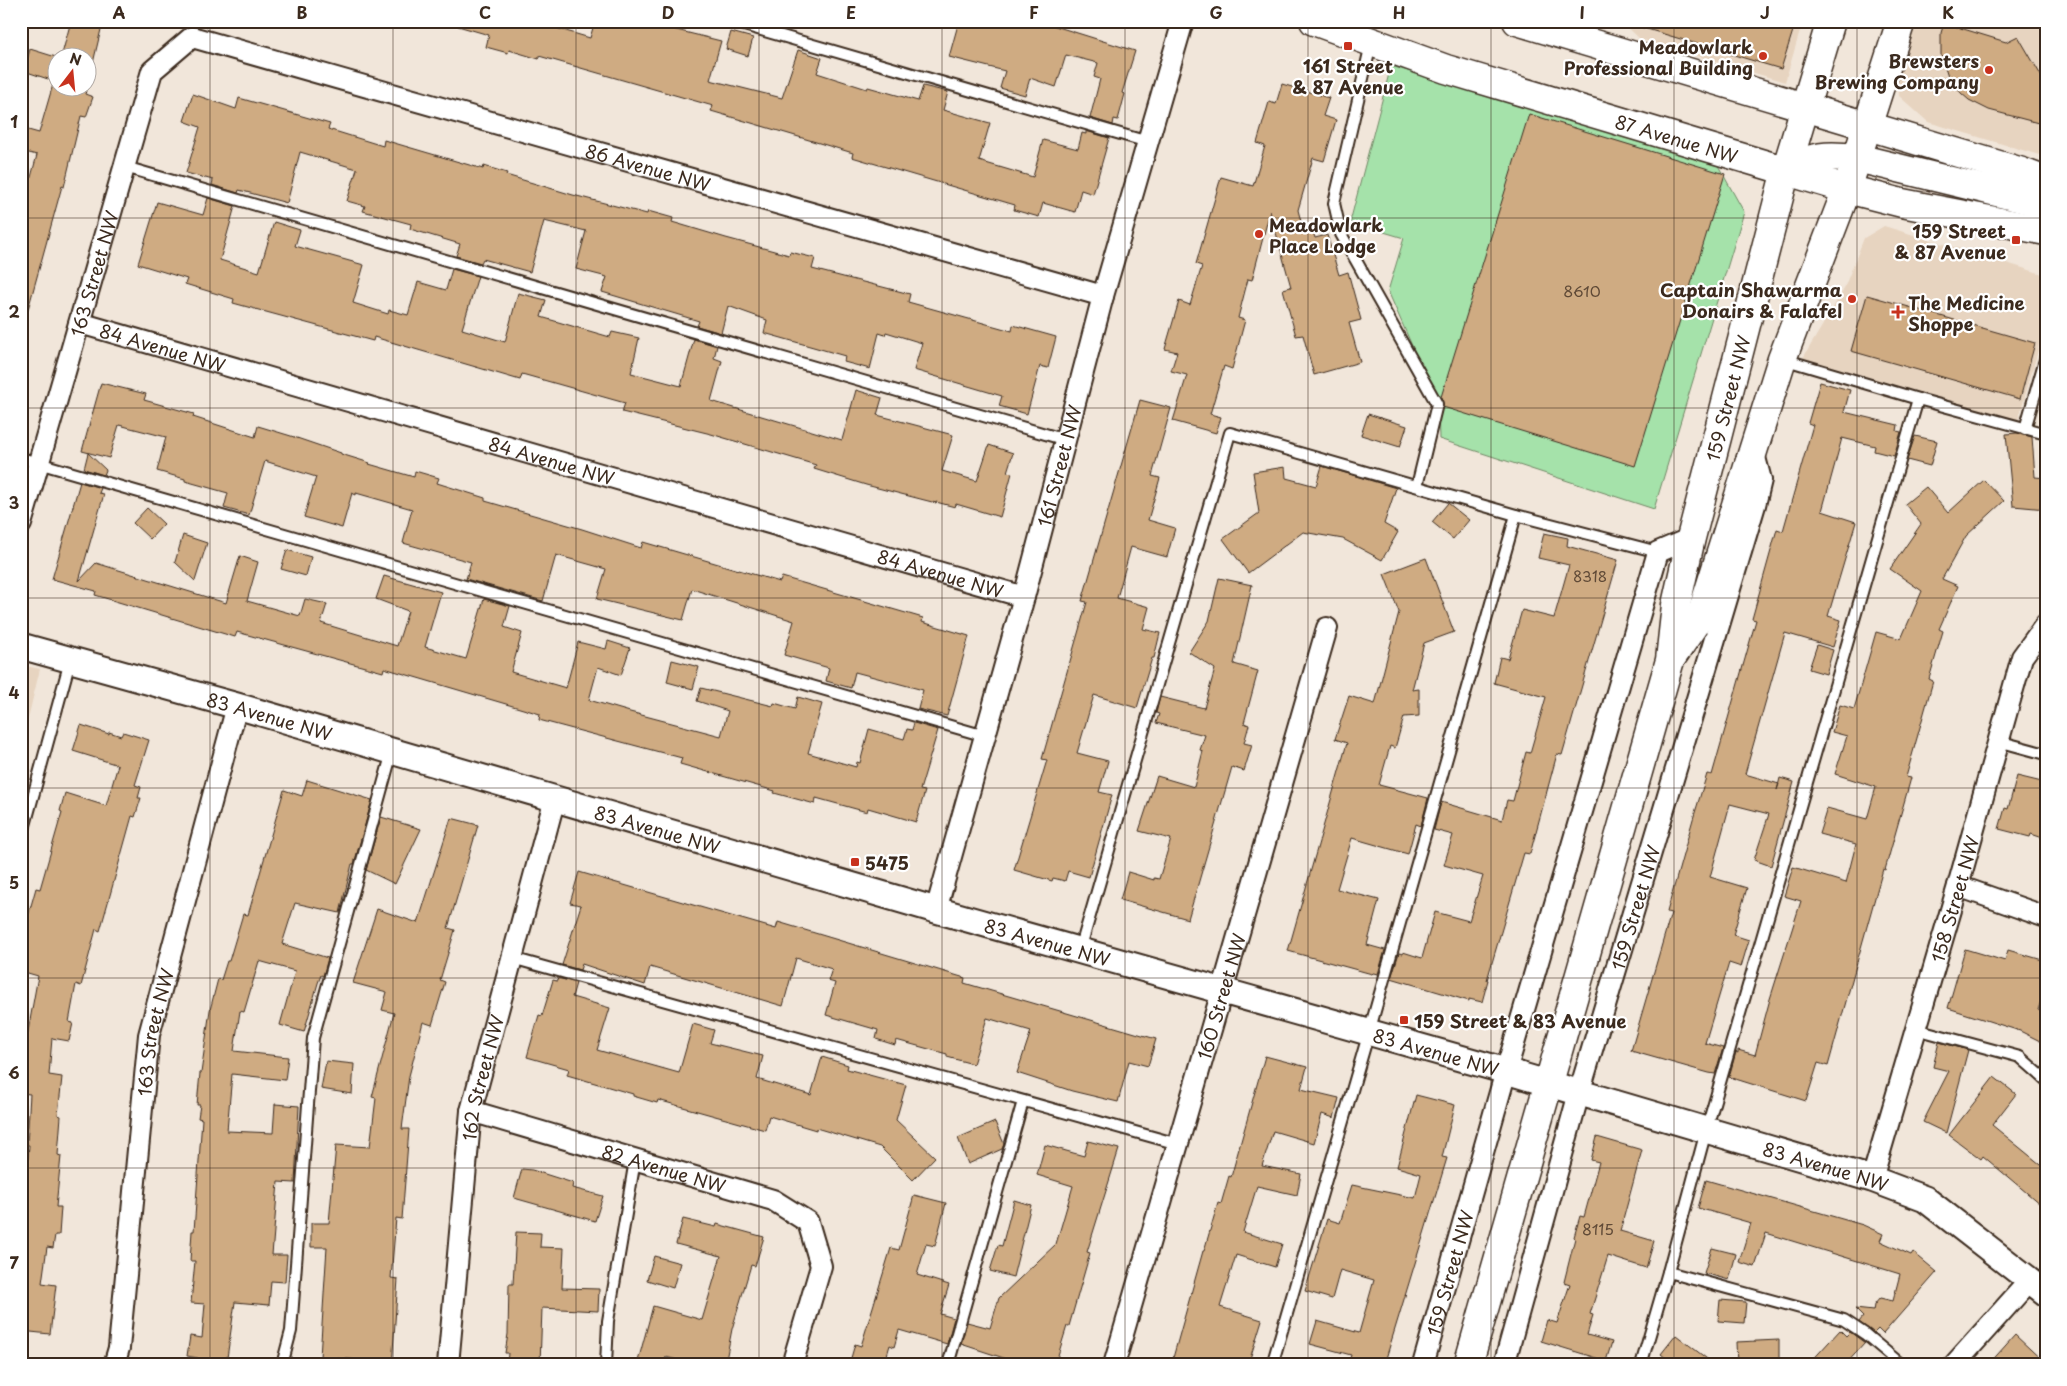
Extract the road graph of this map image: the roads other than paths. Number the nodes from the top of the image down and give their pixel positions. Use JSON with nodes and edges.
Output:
{"nodes":[{"id":1,"x":730,"y":21,"type":"edge"},
{"id":2,"x":1183,"y":21,"type":"edge"},
{"id":3,"x":1314,"y":21,"type":"edge"},
{"id":4,"x":1518,"y":21,"type":"edge"},
{"id":5,"x":1831,"y":21,"type":"edge"},
{"id":6,"x":1901,"y":21,"type":"edge"},
{"id":7,"x":192,"y":37,"type":"joint"},
{"id":8,"x":1371,"y":43,"type":"junction"},
{"id":9,"x":1805,"y":106,"type":"junction"},
{"id":10,"x":1868,"y":125,"type":"junction"},
{"id":11,"x":1148,"y":142,"type":"junction"},
{"id":12,"x":1856,"y":158,"type":"junction"},
{"id":13,"x":125,"y":167,"type":"junction"},
{"id":14,"x":1786,"y":170,"type":"junction"},
{"id":15,"x":2046,"y":181,"type":"edge"},
{"id":16,"x":1847,"y":189,"type":"junction"},
{"id":17,"x":2046,"y":204,"type":"edge"},
{"id":18,"x":2046,"y":231,"type":"edge"},
{"id":19,"x":1103,"y":296,"type":"junction"},
{"id":20,"x":80,"y":323,"type":"junction"},
{"id":21,"x":2046,"y":356,"type":"edge"},
{"id":22,"x":1782,"y":358,"type":"junction"},
{"id":23,"x":1918,"y":399,"type":"junction"},
{"id":24,"x":2025,"y":429,"type":"junction"},
{"id":25,"x":2046,"y":434,"type":"edge"},
{"id":26,"x":1066,"y":440,"type":"junction"},
{"id":27,"x":1753,"y":449,"type":"junction"},
{"id":28,"x":30,"y":460,"type":"edge"},
{"id":29,"x":1417,"y":486,"type":"junction"},
{"id":30,"x":1516,"y":515,"type":"junction"},
{"id":31,"x":21,"y":524,"type":"edge"},
{"id":32,"x":1691,"y":538,"type":"junction"},
{"id":33,"x":1658,"y":552,"type":"junction"},
{"id":34,"x":1024,"y":597,"type":"junction"},
{"id":35,"x":2046,"y":624,"type":"edge"},
{"id":36,"x":1327,"y":628,"type":"dead end"},
{"id":37,"x":21,"y":646,"type":"edge"},
{"id":38,"x":71,"y":660,"type":"junction"},
{"id":39,"x":1670,"y":660,"type":"junction"},
{"id":40,"x":237,"y":706,"type":"junction"},
{"id":41,"x":985,"y":736,"type":"junction"},
{"id":42,"x":1998,"y":741,"type":"junction"},
{"id":43,"x":392,"y":751,"type":"junction"},
{"id":44,"x":2046,"y":754,"type":"edge"},
{"id":45,"x":555,"y":798,"type":"junction"},
{"id":46,"x":21,"y":840,"type":"edge"},
{"id":47,"x":1958,"y":886,"type":"junction"},
{"id":48,"x":936,"y":910,"type":"junction"},
{"id":49,"x":2046,"y":918,"type":"edge"},
{"id":50,"x":1080,"y":950,"type":"junction"},
{"id":51,"x":512,"y":958,"type":"junction"},
{"id":52,"x":1223,"y":991,"type":"junction"},
{"id":53,"x":1916,"y":1029,"type":"junction"},
{"id":54,"x":1370,"y":1032,"type":"junction"},
{"id":55,"x":1506,"y":1071,"type":"junction"},
{"id":56,"x":2046,"y":1080,"type":"edge"},
{"id":57,"x":1549,"y":1084,"type":"junction"},
{"id":58,"x":1580,"y":1093,"type":"junction"},
{"id":59,"x":1023,"y":1101,"type":"junction"},
{"id":60,"x":471,"y":1111,"type":"junction"},
{"id":61,"x":1706,"y":1131,"type":"junction"},
{"id":62,"x":1178,"y":1144,"type":"junction"},
{"id":63,"x":635,"y":1160,"type":"junction"},
{"id":64,"x":1872,"y":1178,"type":"junction"},
{"id":65,"x":1668,"y":1272,"type":"junction"},
{"id":66,"x":2038,"y":1286,"type":"edge"},
{"id":67,"x":114,"y":1365,"type":"edge"},
{"id":68,"x":282,"y":1365,"type":"edge"},
{"id":69,"x":448,"y":1365,"type":"edge"},
{"id":70,"x":606,"y":1365,"type":"edge"},
{"id":71,"x":792,"y":1365,"type":"edge"},
{"id":72,"x":948,"y":1365,"type":"edge"},
{"id":73,"x":1114,"y":1365,"type":"edge"},
{"id":74,"x":1272,"y":1365,"type":"edge"},
{"id":75,"x":1423,"y":1365,"type":"edge"},
{"id":76,"x":1468,"y":1365,"type":"edge"},
{"id":77,"x":1504,"y":1365,"type":"edge"},
{"id":78,"x":1641,"y":1365,"type":"edge"},
{"id":79,"x":1902,"y":1365,"type":"edge"},
{"id":80,"x":1954,"y":1365,"type":"edge"}],
"edges":[{"from":1,"to":11,"type":"lane"},
{"from":2,"to":11,"type":"street","name":"161 Street NW"},
{"from":3,"to":8,"type":"main road","name":"87 Avenue NW"},
{"from":4,"to":9,"type":"main road"},
{"from":5,"to":9,"type":"main road","name":"159 Street NW"},
{"from":6,"to":10,"type":"main road","name":"159 Street NW"},
{"from":7,"to":13,"type":"street","name":"163 Street NW"},
{"from":7,"to":19,"type":"street","name":"86 Avenue NW"},
{"from":8,"to":14,"type":"main road","name":"87 Avenue NW"},
{"from":8,"to":29,"type":"lane"},
{"from":9,"to":10,"type":"main road"},
{"from":9,"to":14,"type":"main road","name":"159 Street NW"},
{"from":10,"to":12,"type":"main road","name":"159 Street NW"},
{"from":10,"to":15,"type":"main road"},
{"from":11,"to":19,"type":"street","name":"161 Street NW"},
{"from":12,"to":14,"type":"main road"},
{"from":12,"to":16,"type":"main road","name":"159 Street NW"},
{"from":12,"to":17,"type":"main road"},
{"from":13,"to":20,"type":"street","name":"163 Street NW"},
{"from":13,"to":26,"type":"lane"},
{"from":14,"to":16,"type":"main road","name":"87 Avenue NW"},
{"from":14,"to":32,"type":"main road","name":"159 Street NW"},
{"from":16,"to":18,"type":"main road","name":"87 Avenue NW"},
{"from":16,"to":22,"type":"main road","name":"159 Street NW"},
{"from":19,"to":26,"type":"street","name":"161 Street NW"},
{"from":20,"to":28,"type":"street","name":"163 Street NW"},
{"from":20,"to":34,"type":"street","name":"84 Avenue NW"},
{"from":21,"to":24,"type":"lane"},
{"from":22,"to":23,"type":"lane"},
{"from":22,"to":27,"type":"main road","name":"159 Street NW"},
{"from":23,"to":24,"type":"lane"},
{"from":23,"to":61,"type":"lane"},
{"from":24,"to":25,"type":"lane"},
{"from":26,"to":34,"type":"street","name":"161 Street NW"},
{"from":27,"to":39,"type":"main road","name":"159 Street NW"},
{"from":27,"to":58,"type":"street","name":"159 Street NW"},
{"from":28,"to":31,"type":"street","name":"163 Street NW"},
{"from":28,"to":41,"type":"lane"},
{"from":29,"to":30,"type":"lane"},
{"from":29,"to":50,"type":"lane"},
{"from":30,"to":33,"type":"lane"},
{"from":30,"to":54,"type":"lane"},
{"from":32,"to":33,"type":"street"},
{"from":32,"to":39,"type":"main road","name":"159 Street NW"},
{"from":33,"to":55,"type":"street","name":"159 Street NW"},
{"from":34,"to":41,"type":"street","name":"161 Street NW"},
{"from":35,"to":42,"type":"street","name":"158 Street NW"},
{"from":36,"to":52,"type":"street","name":"160 Street NW"},
{"from":37,"to":38,"type":"street","name":"83 Avenue NW"},
{"from":38,"to":40,"type":"street","name":"83 Avenue NW"},
{"from":38,"to":46,"type":"lane"},
{"from":39,"to":57,"type":"main road","name":"159 Street NW"},
{"from":40,"to":43,"type":"street","name":"83 Avenue NW"},
{"from":40,"to":67,"type":"street","name":"163 Street NW"},
{"from":41,"to":48,"type":"street","name":"161 Street NW"},
{"from":42,"to":44,"type":"lane"},
{"from":42,"to":47,"type":"street","name":"158 Street NW"},
{"from":43,"to":45,"type":"street","name":"83 Avenue NW"},
{"from":43,"to":68,"type":"lane"},
{"from":45,"to":48,"type":"street","name":"83 Avenue NW"},
{"from":45,"to":51,"type":"street","name":"162 Street NW"},
{"from":47,"to":49,"type":"street"},
{"from":47,"to":53,"type":"street","name":"158 Street NW"},
{"from":48,"to":50,"type":"street","name":"83 Avenue NW"},
{"from":50,"to":52,"type":"street","name":"83 Avenue NW"},
{"from":51,"to":59,"type":"lane"},
{"from":51,"to":60,"type":"street","name":"162 Street NW"},
{"from":52,"to":54,"type":"street","name":"83 Avenue NW"},
{"from":52,"to":62,"type":"street","name":"160 Street NW"},
{"from":53,"to":56,"type":"lane"},
{"from":53,"to":64,"type":"street","name":"158 Street NW"},
{"from":54,"to":55,"type":"street","name":"83 Avenue NW"},
{"from":54,"to":74,"type":"lane"},
{"from":55,"to":57,"type":"street","name":"83 Avenue NW"},
{"from":55,"to":75,"type":"street","name":"159 Street NW"},
{"from":57,"to":58,"type":"street","name":"83 Avenue NW"},
{"from":57,"to":76,"type":"main road","name":"159 Street NW"},
{"from":58,"to":61,"type":"street","name":"83 Avenue NW"},
{"from":58,"to":77,"type":"street","name":"159 Street NW"},
{"from":59,"to":62,"type":"lane"},
{"from":59,"to":72,"type":"lane"},
{"from":60,"to":63,"type":"street","name":"82 Avenue NW"},
{"from":60,"to":69,"type":"street","name":"162 Street NW"},
{"from":61,"to":64,"type":"street","name":"83 Avenue NW"},
{"from":61,"to":65,"type":"lane"},
{"from":62,"to":73,"type":"street","name":"160 Street NW"},
{"from":63,"to":70,"type":"lane"},
{"from":63,"to":71,"type":"street","name":"82 Avenue NW"},
{"from":64,"to":66,"type":"street","name":"83 Avenue NW"},
{"from":65,"to":78,"type":"lane"},
{"from":65,"to":79,"type":"lane"},
{"from":66,"to":80,"type":"street"}]}
